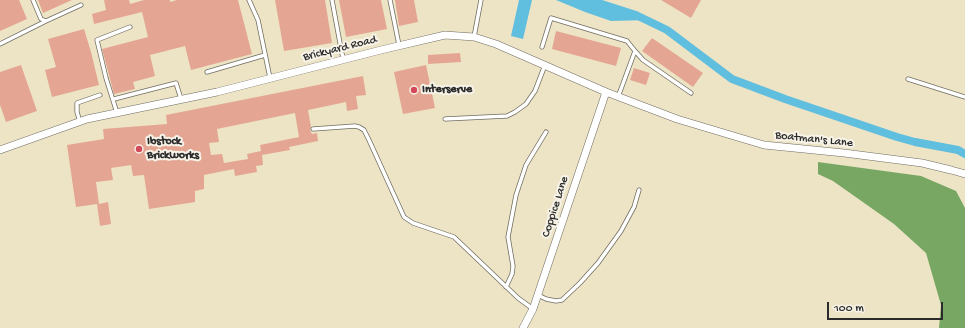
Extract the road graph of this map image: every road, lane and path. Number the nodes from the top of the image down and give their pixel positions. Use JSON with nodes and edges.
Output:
{"nodes":[{"id":1,"x":33,"y":0,"type":"edge"},
{"id":2,"x":249,"y":0,"type":"edge"},
{"id":3,"x":332,"y":0,"type":"edge"},
{"id":4,"x":390,"y":0,"type":"edge"},
{"id":5,"x":481,"y":0,"type":"edge"},
{"id":6,"x":81,"y":5,"type":"dead end"},
{"id":7,"x":46,"y":21,"type":"junction"},
{"id":8,"x":130,"y":27,"type":"dead end"},
{"id":9,"x":474,"y":37,"type":"junction"},
{"id":10,"x":0,"y":44,"type":"edge"},
{"id":11,"x":399,"y":46,"type":"junction"},
{"id":12,"x":542,"y":47,"type":"dead end"},
{"id":13,"x":635,"y":51,"type":"junction"},
{"id":14,"x":265,"y":56,"type":"junction"},
{"id":15,"x":344,"y":59,"type":"junction"},
{"id":16,"x":545,"y":65,"type":"junction"},
{"id":17,"x":207,"y":72,"type":"dead end"},
{"id":18,"x":270,"y":78,"type":"junction"},
{"id":19,"x":908,"y":78,"type":"dead end"},
{"id":20,"x":606,"y":92,"type":"junction"},
{"id":21,"x":691,"y":93,"type":"dead end"},
{"id":22,"x":100,"y":95,"type":"dead end"},
{"id":23,"x":618,"y":97,"type":"junction"},
{"id":24,"x":965,"y":97,"type":"edge"},
{"id":25,"x":114,"y":99,"type":"junction"},
{"id":26,"x":181,"y":100,"type":"junction"},
{"id":27,"x":117,"y":113,"type":"junction"},
{"id":28,"x":445,"y":119,"type":"dead end"},
{"id":29,"x":677,"y":120,"type":"joint"},
{"id":30,"x":80,"y":122,"type":"junction"},
{"id":31,"x":313,"y":129,"type":"dead end"},
{"id":32,"x":546,"y":132,"type":"dead end"},
{"id":33,"x":0,"y":149,"type":"edge"},
{"id":34,"x":965,"y":174,"type":"edge"},
{"id":35,"x":639,"y":190,"type":"dead end"},
{"id":36,"x":506,"y":287,"type":"junction"},
{"id":37,"x":538,"y":295,"type":"junction"},
{"id":38,"x":533,"y":309,"type":"junction"},
{"id":39,"x":524,"y":328,"type":"edge"}],
"edges":[{"from":1,"to":7,"type":"lane"},
{"from":2,"to":14,"type":"lane"},
{"from":3,"to":15,"type":"lane"},
{"from":4,"to":11,"type":"lane"},
{"from":5,"to":9,"type":"lane"},
{"from":6,"to":7,"type":"lane"},
{"from":7,"to":10,"type":"lane"},
{"from":8,"to":25,"type":"lane"},
{"from":9,"to":11,"type":"street","name":"Brickyard Road"},
{"from":9,"to":16,"type":"street","name":"Brickyard Road"},
{"from":11,"to":15,"type":"street","name":"Brickyard Road"},
{"from":12,"to":13,"type":"lane"},
{"from":13,"to":21,"type":"lane"},
{"from":13,"to":23,"type":"lane"},
{"from":14,"to":17,"type":"lane"},
{"from":14,"to":18,"type":"lane"},
{"from":15,"to":18,"type":"street","name":"Brickyard Road"},
{"from":16,"to":20,"type":"street","name":"Brickyard Road"},
{"from":16,"to":28,"type":"lane"},
{"from":18,"to":26,"type":"street","name":"Brickyard Road"},
{"from":19,"to":24,"type":"lane"},
{"from":20,"to":23,"type":"street","name":"Brickyard Road"},
{"from":20,"to":37,"type":"street","name":"Coppice Lane"},
{"from":22,"to":30,"type":"lane"},
{"from":23,"to":29,"type":"street","name":"Brickyard Road"},
{"from":25,"to":26,"type":"lane"},
{"from":25,"to":27,"type":"lane"},
{"from":26,"to":27,"type":"street","name":"Brickyard Road"},
{"from":27,"to":30,"type":"street","name":"Brickyard Road"},
{"from":29,"to":34,"type":"street","name":"Boatman's Lane"},
{"from":30,"to":33,"type":"street","name":"Brickyard Road"},
{"from":31,"to":36,"type":"lane"},
{"from":32,"to":36,"type":"lane"},
{"from":35,"to":37,"type":"lane"},
{"from":36,"to":38,"type":"lane"},
{"from":37,"to":38,"type":"street","name":"Coppice Lane"},
{"from":38,"to":39,"type":"street","name":"Coppice Lane"}]}
